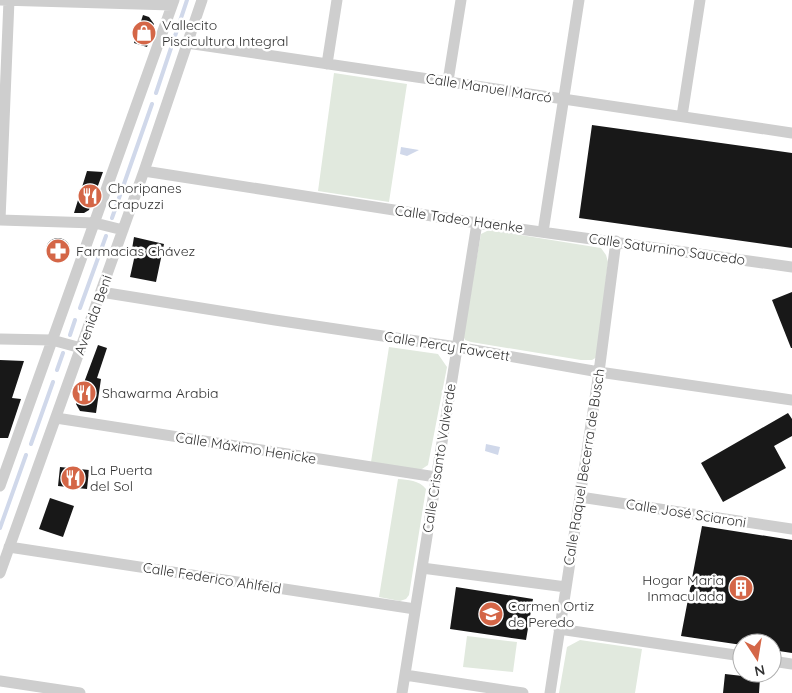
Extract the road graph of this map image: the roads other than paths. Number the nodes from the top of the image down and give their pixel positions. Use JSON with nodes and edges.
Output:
{"nodes":[{"id":1,"x":0,"y":0,"type":"edge"},
{"id":2,"x":9,"y":0,"type":"edge"},
{"id":3,"x":202,"y":0,"type":"edge"},
{"id":4,"x":337,"y":0,"type":"edge"},
{"id":5,"x":461,"y":0,"type":"edge"},
{"id":6,"x":580,"y":0,"type":"edge"},
{"id":7,"x":700,"y":0,"type":"edge"},
{"id":8,"x":173,"y":2,"type":"edge"},
{"id":9,"x":187,"y":43,"type":"junction"},
{"id":10,"x":327,"y":64,"type":"junction"},
{"id":11,"x":448,"y":82,"type":"junction"},
{"id":12,"x":564,"y":99,"type":"junction"},
{"id":13,"x":682,"y":116,"type":"junction"},
{"id":14,"x":792,"y":133,"type":"edge"},
{"id":15,"x":144,"y":170,"type":"junction"},
{"id":16,"x":0,"y":220,"type":"edge"},
{"id":17,"x":95,"y":223,"type":"junction"},
{"id":18,"x":476,"y":223,"type":"junction"},
{"id":19,"x":123,"y":230,"type":"junction"},
{"id":20,"x":543,"y":232,"type":"junction"},
{"id":21,"x":616,"y":241,"type":"junction"},
{"id":22,"x":792,"y":267,"type":"edge"},
{"id":23,"x":101,"y":292,"type":"junction"},
{"id":24,"x":0,"y":339,"type":"edge"},
{"id":25,"x":52,"y":340,"type":"junction"},
{"id":26,"x":457,"y":347,"type":"junction"},
{"id":27,"x":81,"y":348,"type":"junction"},
{"id":28,"x":599,"y":372,"type":"junction"},
{"id":29,"x":792,"y":400,"type":"edge"},
{"id":30,"x":56,"y":418,"type":"junction"},
{"id":31,"x":5,"y":457,"type":"edge"},
{"id":32,"x":436,"y":478,"type":"junction"},
{"id":33,"x":0,"y":486,"type":"edge"},
{"id":34,"x":580,"y":497,"type":"junction"},
{"id":35,"x":792,"y":529,"type":"edge"},
{"id":36,"x":9,"y":547,"type":"junction"},
{"id":37,"x":422,"y":568,"type":"junction"},
{"id":38,"x":0,"y":573,"type":"edge"},
{"id":39,"x":566,"y":587,"type":"junction"},
{"id":40,"x":416,"y":609,"type":"junction"},
{"id":41,"x":560,"y":629,"type":"junction"},
{"id":42,"x":732,"y":655,"type":"edge"},
{"id":43,"x":405,"y":675,"type":"junction"},
{"id":44,"x":0,"y":681,"type":"edge"},
{"id":45,"x":80,"y":693,"type":"edge"},
{"id":46,"x":402,"y":693,"type":"edge"},
{"id":47,"x":523,"y":693,"type":"edge"},
{"id":48,"x":550,"y":693,"type":"edge"}],
"edges":[{"from":1,"to":2,"type":"street"},
{"from":2,"to":8,"type":"street"},
{"from":2,"to":16,"type":"street"},
{"from":3,"to":9,"type":"street","name":"Avenida Beni"},
{"from":4,"to":10,"type":"street"},
{"from":5,"to":11,"type":"street"},
{"from":6,"to":12,"type":"street","name":"Calle Tadeo Haenke"},
{"from":7,"to":13,"type":"street"},
{"from":8,"to":17,"type":"street"},
{"from":9,"to":10,"type":"street","name":"Calle Manuel Marcó"},
{"from":9,"to":15,"type":"street","name":"Avenida Beni"},
{"from":10,"to":11,"type":"street","name":"Calle Manuel Marcó"},
{"from":11,"to":12,"type":"street","name":"Calle Manuel Marcó"},
{"from":12,"to":13,"type":"street","name":"Calle Manuel Marcó"},
{"from":12,"to":20,"type":"street","name":"Calle Tadeo Haenke"},
{"from":13,"to":14,"type":"street","name":"Calle Manuel Marcó"},
{"from":15,"to":18,"type":"street","name":"Calle Tadeo Haenke"},
{"from":15,"to":19,"type":"street","name":"Avenida Beni"},
{"from":16,"to":17,"type":"street"},
{"from":17,"to":19,"type":"street"},
{"from":17,"to":25,"type":"street"},
{"from":18,"to":20,"type":"street","name":"Calle Tadeo Haenke"},
{"from":18,"to":26,"type":"street","name":"Calle Crisanto Valverde"},
{"from":19,"to":23,"type":"street","name":"Avenida Beni"},
{"from":20,"to":21,"type":"street","name":"Calle Saturnino Saucedo"},
{"from":21,"to":22,"type":"street","name":"Calle Saturnino Saucedo"},
{"from":21,"to":28,"type":"street","name":"Calle Raquel Becerra de Busch"},
{"from":23,"to":26,"type":"street","name":"Calle Percy Fawcett"},
{"from":23,"to":27,"type":"street","name":"Avenida Beni"},
{"from":24,"to":25,"type":"street"},
{"from":25,"to":27,"type":"street"},
{"from":25,"to":31,"type":"street"},
{"from":26,"to":28,"type":"street","name":"Calle Percy Fawcett"},
{"from":26,"to":32,"type":"street","name":"Calle Crisanto Valverde"},
{"from":27,"to":30,"type":"street","name":"Avenida Beni"},
{"from":28,"to":29,"type":"street","name":"Calle Percy Fawcett"},
{"from":28,"to":34,"type":"street","name":"Calle Raquel Becerra de Busch"},
{"from":30,"to":32,"type":"street","name":"Calle Máximo Henicke"},
{"from":30,"to":36,"type":"street","name":"Avenida Beni"},
{"from":31,"to":33,"type":"street"},
{"from":32,"to":37,"type":"street","name":"Calle Crisanto Valverde"},
{"from":34,"to":35,"type":"street","name":"Calle José Sciaroni"},
{"from":34,"to":39,"type":"street","name":"Calle Raquel Becerra de Busch"},
{"from":36,"to":38,"type":"street","name":"Avenida Beni"},
{"from":36,"to":40,"type":"street","name":"Calle Federico Ahlfeld"},
{"from":37,"to":39,"type":"street"},
{"from":37,"to":40,"type":"street","name":"Calle Crisanto Valverde"},
{"from":39,"to":41,"type":"street","name":"Calle Raquel Becerra de Busch"},
{"from":40,"to":43,"type":"street","name":"Calle Crisanto Valverde"},
{"from":41,"to":42,"type":"street"},
{"from":41,"to":48,"type":"street","name":"Calle Raquel Becerra de Busch"},
{"from":43,"to":46,"type":"street","name":"Calle Crisanto Valverde"},
{"from":43,"to":47,"type":"street"},
{"from":44,"to":45,"type":"street"}]}
